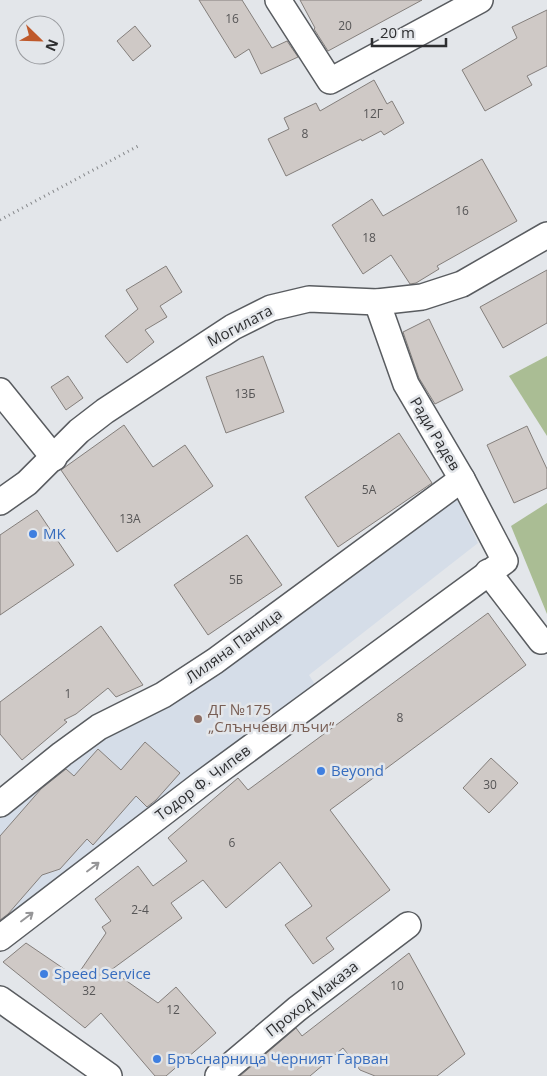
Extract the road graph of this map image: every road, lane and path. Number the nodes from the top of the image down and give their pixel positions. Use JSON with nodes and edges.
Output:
{"nodes":[{"id":1,"x":278,"y":0,"type":"edge"},
{"id":2,"x":480,"y":0,"type":"edge"},
{"id":3,"x":140,"y":145,"type":"dead end"},
{"id":4,"x":0,"y":220,"type":"edge"},
{"id":5,"x":547,"y":235,"type":"edge"},
{"id":6,"x":378,"y":302,"type":"junction"},
{"id":7,"x":0,"y":391,"type":"edge"},
{"id":8,"x":54,"y":458,"type":"junction"},
{"id":9,"x":462,"y":479,"type":"junction"},
{"id":10,"x":0,"y":502,"type":"edge"},
{"id":11,"x":496,"y":566,"type":"junction"},
{"id":12,"x":541,"y":641,"type":"dead end"},
{"id":13,"x":0,"y":804,"type":"edge"},
{"id":14,"x":408,"y":926,"type":"dead end"},
{"id":15,"x":0,"y":938,"type":"edge"},
{"id":16,"x":0,"y":999,"type":"edge"},
{"id":17,"x":109,"y":1076,"type":"edge"},
{"id":18,"x":218,"y":1076,"type":"edge"}],
"edges":[{"from":1,"to":2,"type":"street"},
{"from":3,"to":4,"type":"path"},
{"from":5,"to":6,"type":"street","name":"Могилата"},
{"from":6,"to":8,"type":"street","name":"Могилата"},
{"from":6,"to":9,"type":"street","name":"Ради Радев"},
{"from":7,"to":8,"type":"street"},
{"from":8,"to":10,"type":"street","name":"Могилата"},
{"from":9,"to":11,"type":"street","name":"Ради Радев"},
{"from":9,"to":13,"type":"street","name":"Лиляна Паница"},
{"from":11,"to":12,"type":"street","name":"Ради Радев"},
{"from":15,"to":11,"type":"street","name":"Тодор Ф. Чипев","one_way":true},
{"from":14,"to":18,"type":"street","name":"Проход Маказа"},
{"from":16,"to":17,"type":"street"}]}
